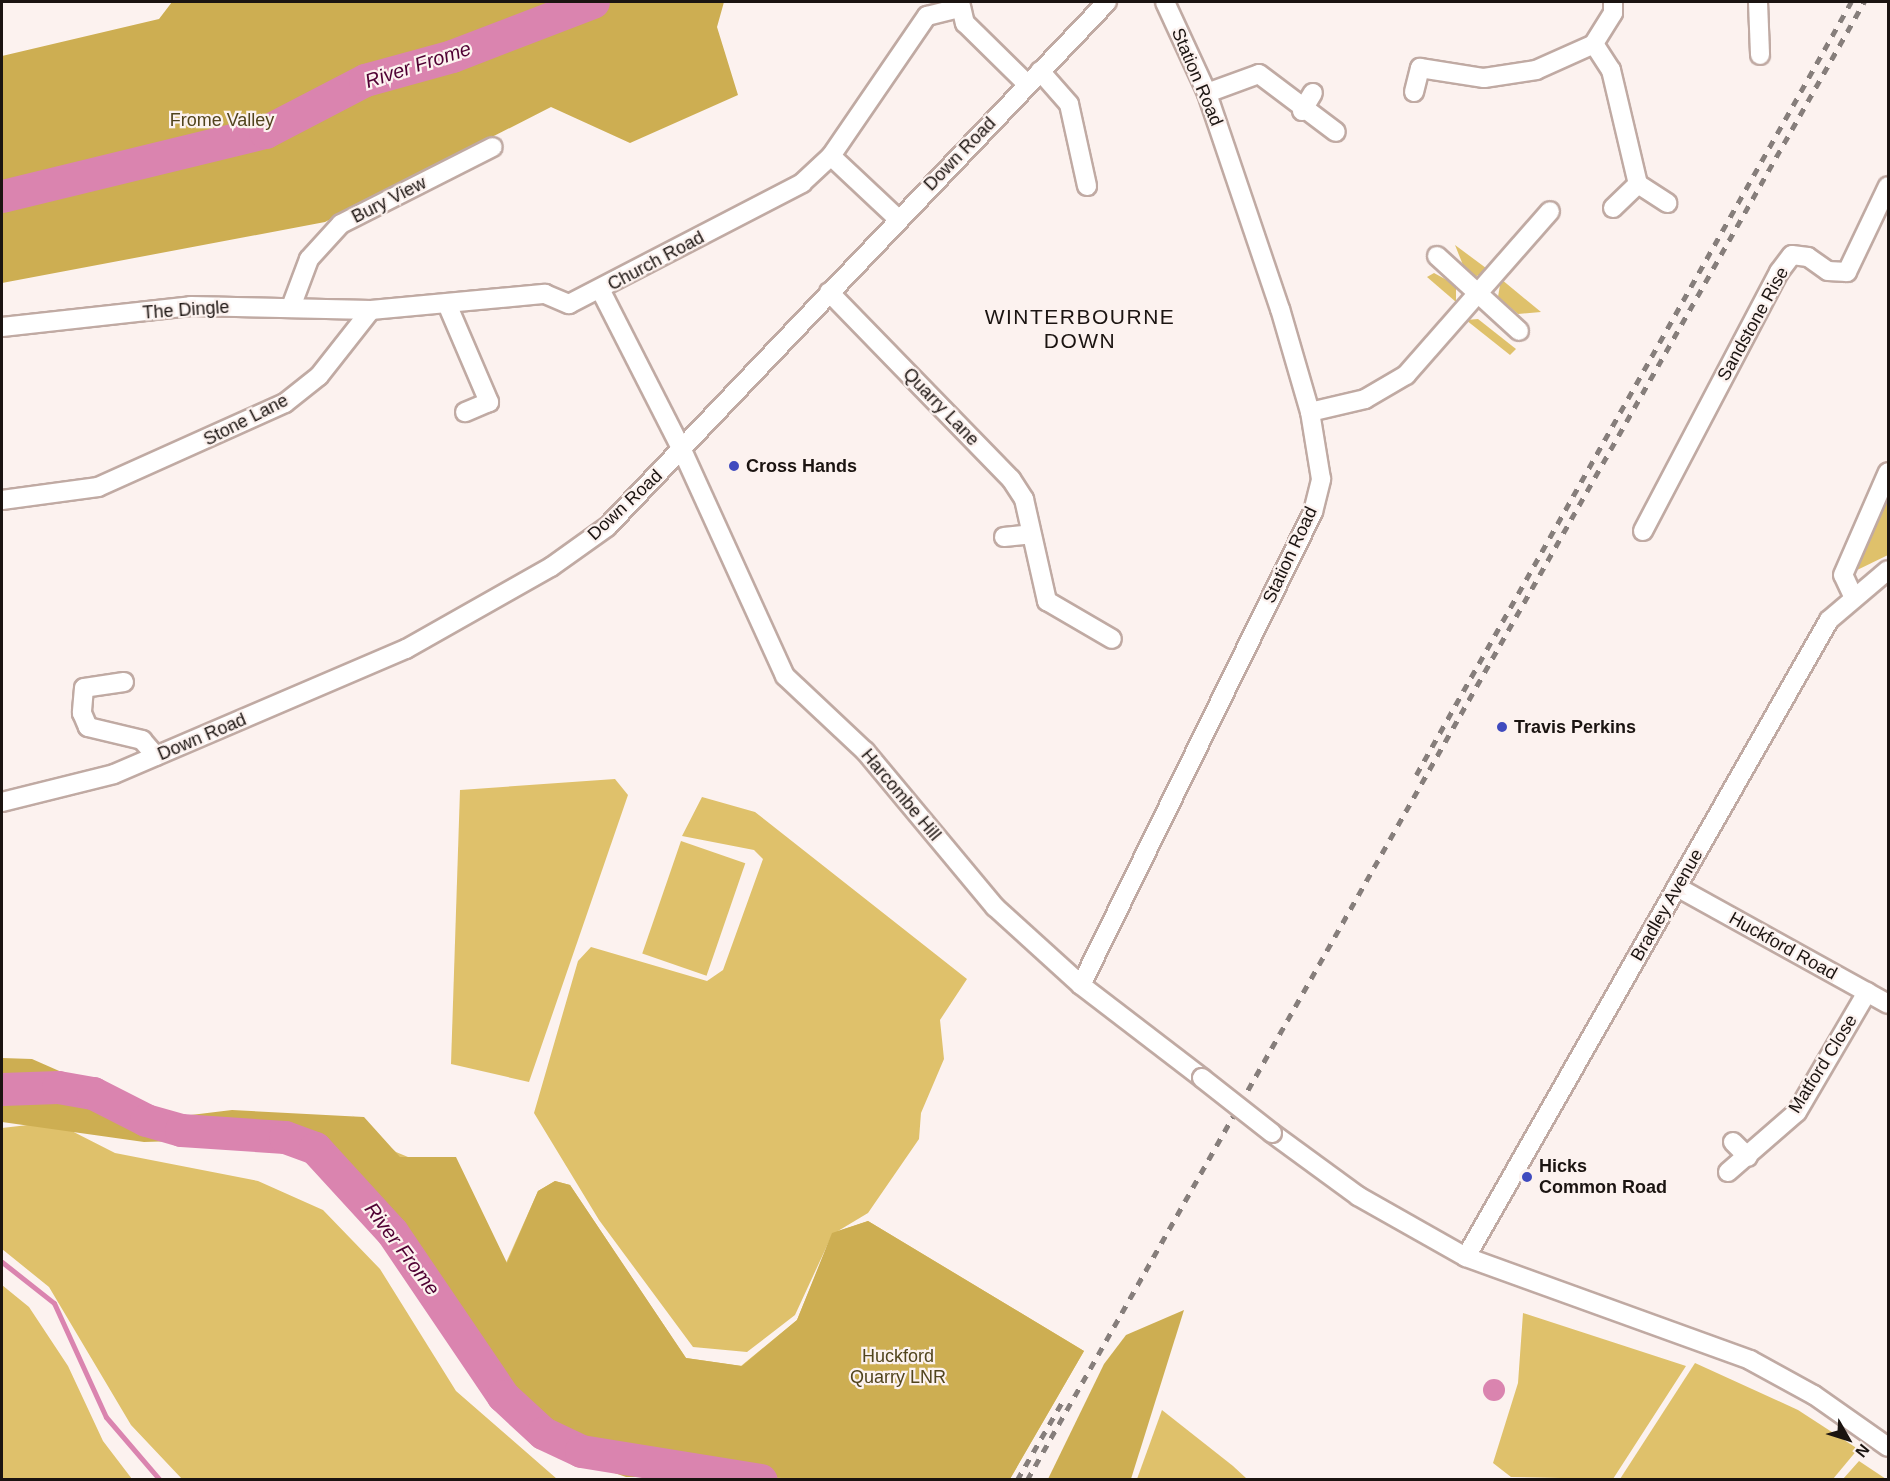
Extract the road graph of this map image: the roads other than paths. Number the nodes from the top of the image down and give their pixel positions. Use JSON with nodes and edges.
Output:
{"nodes":[{"id":1,"x":1107,"y":2,"type":"edge"},
{"id":2,"x":1165,"y":2,"type":"edge"},
{"id":3,"x":1613,"y":2,"type":"edge"},
{"id":4,"x":1758,"y":2,"type":"edge"},
{"id":5,"x":959,"y":5,"type":"edge"},
{"id":6,"x":1594,"y":44,"type":"junction"},
{"id":7,"x":1760,"y":55,"type":"dead end"},
{"id":8,"x":1040,"y":71,"type":"junction"},
{"id":9,"x":1027,"y":84,"type":"junction"},
{"id":10,"x":1414,"y":92,"type":"dead end"},
{"id":11,"x":1207,"y":93,"type":"junction"},
{"id":12,"x":1313,"y":93,"type":"dead end"},
{"id":13,"x":1302,"y":111,"type":"junction"},
{"id":14,"x":1336,"y":132,"type":"dead end"},
{"id":15,"x":493,"y":147,"type":"dead end"},
{"id":16,"x":831,"y":156,"type":"junction"},
{"id":17,"x":1638,"y":184,"type":"junction"},
{"id":18,"x":1087,"y":186,"type":"dead end"},
{"id":19,"x":1888,"y":186,"type":"edge"},
{"id":20,"x":1667,"y":203,"type":"dead end"},
{"id":21,"x":1612,"y":208,"type":"dead end"},
{"id":22,"x":1550,"y":211,"type":"dead end"},
{"id":23,"x":898,"y":219,"type":"junction"},
{"id":24,"x":1437,"y":256,"type":"dead end"},
{"id":25,"x":601,"y":291,"type":"junction"},
{"id":26,"x":829,"y":292,"type":"junction"},
{"id":27,"x":1479,"y":295,"type":"junction"},
{"id":28,"x":447,"y":304,"type":"junction"},
{"id":29,"x":291,"y":307,"type":"junction"},
{"id":30,"x":371,"y":310,"type":"junction"},
{"id":31,"x":2,"y":327,"type":"edge"},
{"id":32,"x":1519,"y":332,"type":"dead end"},
{"id":33,"x":465,"y":412,"type":"dead end"},
{"id":34,"x":1310,"y":412,"type":"junction"},
{"id":35,"x":682,"y":450,"type":"junction"},
{"id":36,"x":1888,"y":472,"type":"edge"},
{"id":37,"x":2,"y":500,"type":"edge"},
{"id":38,"x":1643,"y":531,"type":"dead end"},
{"id":39,"x":1031,"y":534,"type":"junction"},
{"id":40,"x":1004,"y":537,"type":"dead end"},
{"id":41,"x":1888,"y":570,"type":"edge"},
{"id":42,"x":1853,"y":596,"type":"junction"},
{"id":43,"x":1112,"y":639,"type":"dead end"},
{"id":44,"x":124,"y":682,"type":"dead end"},
{"id":45,"x":156,"y":756,"type":"junction"},
{"id":46,"x":2,"y":802,"type":"edge"},
{"id":47,"x":1677,"y":887,"type":"junction"},
{"id":48,"x":1081,"y":985,"type":"junction"},
{"id":49,"x":1867,"y":992,"type":"junction"},
{"id":50,"x":1888,"y":1004,"type":"edge"},
{"id":51,"x":1732,"y":1142,"type":"dead end"},
{"id":52,"x":1748,"y":1157,"type":"junction"},
{"id":53,"x":1728,"y":1172,"type":"dead end"},
{"id":54,"x":1466,"y":1257,"type":"junction"},
{"id":55,"x":1888,"y":1445,"type":"edge"}],
"edges":[{"from":1,"to":8,"type":"street","name":"Down Road"},
{"from":2,"to":11,"type":"street","name":"Station Road"},
{"from":3,"to":6,"type":"street"},
{"from":4,"to":7,"type":"street"},
{"from":5,"to":9,"type":"street","name":"Church Road"},
{"from":5,"to":16,"type":"street","name":"Church Road"},
{"from":6,"to":10,"type":"street"},
{"from":6,"to":17,"type":"street"},
{"from":8,"to":9,"type":"street","name":"Down Road"},
{"from":8,"to":18,"type":"street"},
{"from":9,"to":23,"type":"street","name":"Down Road"},
{"from":11,"to":13,"type":"street"},
{"from":11,"to":34,"type":"street","name":"Station Road"},
{"from":12,"to":13,"type":"street"},
{"from":13,"to":14,"type":"street"},
{"from":15,"to":29,"type":"street","name":"Bury View"},
{"from":16,"to":23,"type":"street"},
{"from":16,"to":25,"type":"street","name":"Church Road"},
{"from":17,"to":20,"type":"street"},
{"from":17,"to":21,"type":"street"},
{"from":19,"to":38,"type":"street","name":"Sandstone Rise"},
{"from":22,"to":27,"type":"street"},
{"from":23,"to":26,"type":"street","name":"Down Road"},
{"from":24,"to":27,"type":"street"},
{"from":25,"to":28,"type":"street"},
{"from":25,"to":35,"type":"street","name":"Church Road"},
{"from":26,"to":35,"type":"street","name":"Down Road"},
{"from":26,"to":39,"type":"street","name":"Quarry Lane"},
{"from":27,"to":32,"type":"street"},
{"from":27,"to":34,"type":"street"},
{"from":28,"to":30,"type":"street"},
{"from":28,"to":33,"type":"street"},
{"from":29,"to":30,"type":"street","name":"The Dingle"},
{"from":29,"to":31,"type":"street","name":"The Dingle"},
{"from":30,"to":37,"type":"street","name":"Stone Lane"},
{"from":34,"to":48,"type":"street","name":"Station Road"},
{"from":35,"to":45,"type":"street","name":"Down Road"},
{"from":35,"to":48,"type":"street","name":"Harcombe Hill"},
{"from":36,"to":42,"type":"street"},
{"from":39,"to":40,"type":"street"},
{"from":39,"to":43,"type":"street","name":"Quarry Lane"},
{"from":41,"to":42,"type":"street","name":"Bradley Avenue"},
{"from":42,"to":47,"type":"street","name":"Bradley Avenue"},
{"from":44,"to":45,"type":"street"},
{"from":45,"to":46,"type":"street","name":"Down Road"},
{"from":47,"to":49,"type":"street","name":"Huckford Road"},
{"from":47,"to":54,"type":"street","name":"Bradley Avenue"},
{"from":48,"to":54,"type":"street","name":"Harcombe Hill","bridge":true},
{"from":49,"to":50,"type":"street","name":"Huckford Road"},
{"from":49,"to":52,"type":"street","name":"Matford Close"},
{"from":51,"to":52,"type":"street"},
{"from":52,"to":53,"type":"street","name":"Matford Close"},
{"from":54,"to":55,"type":"street"}]}
